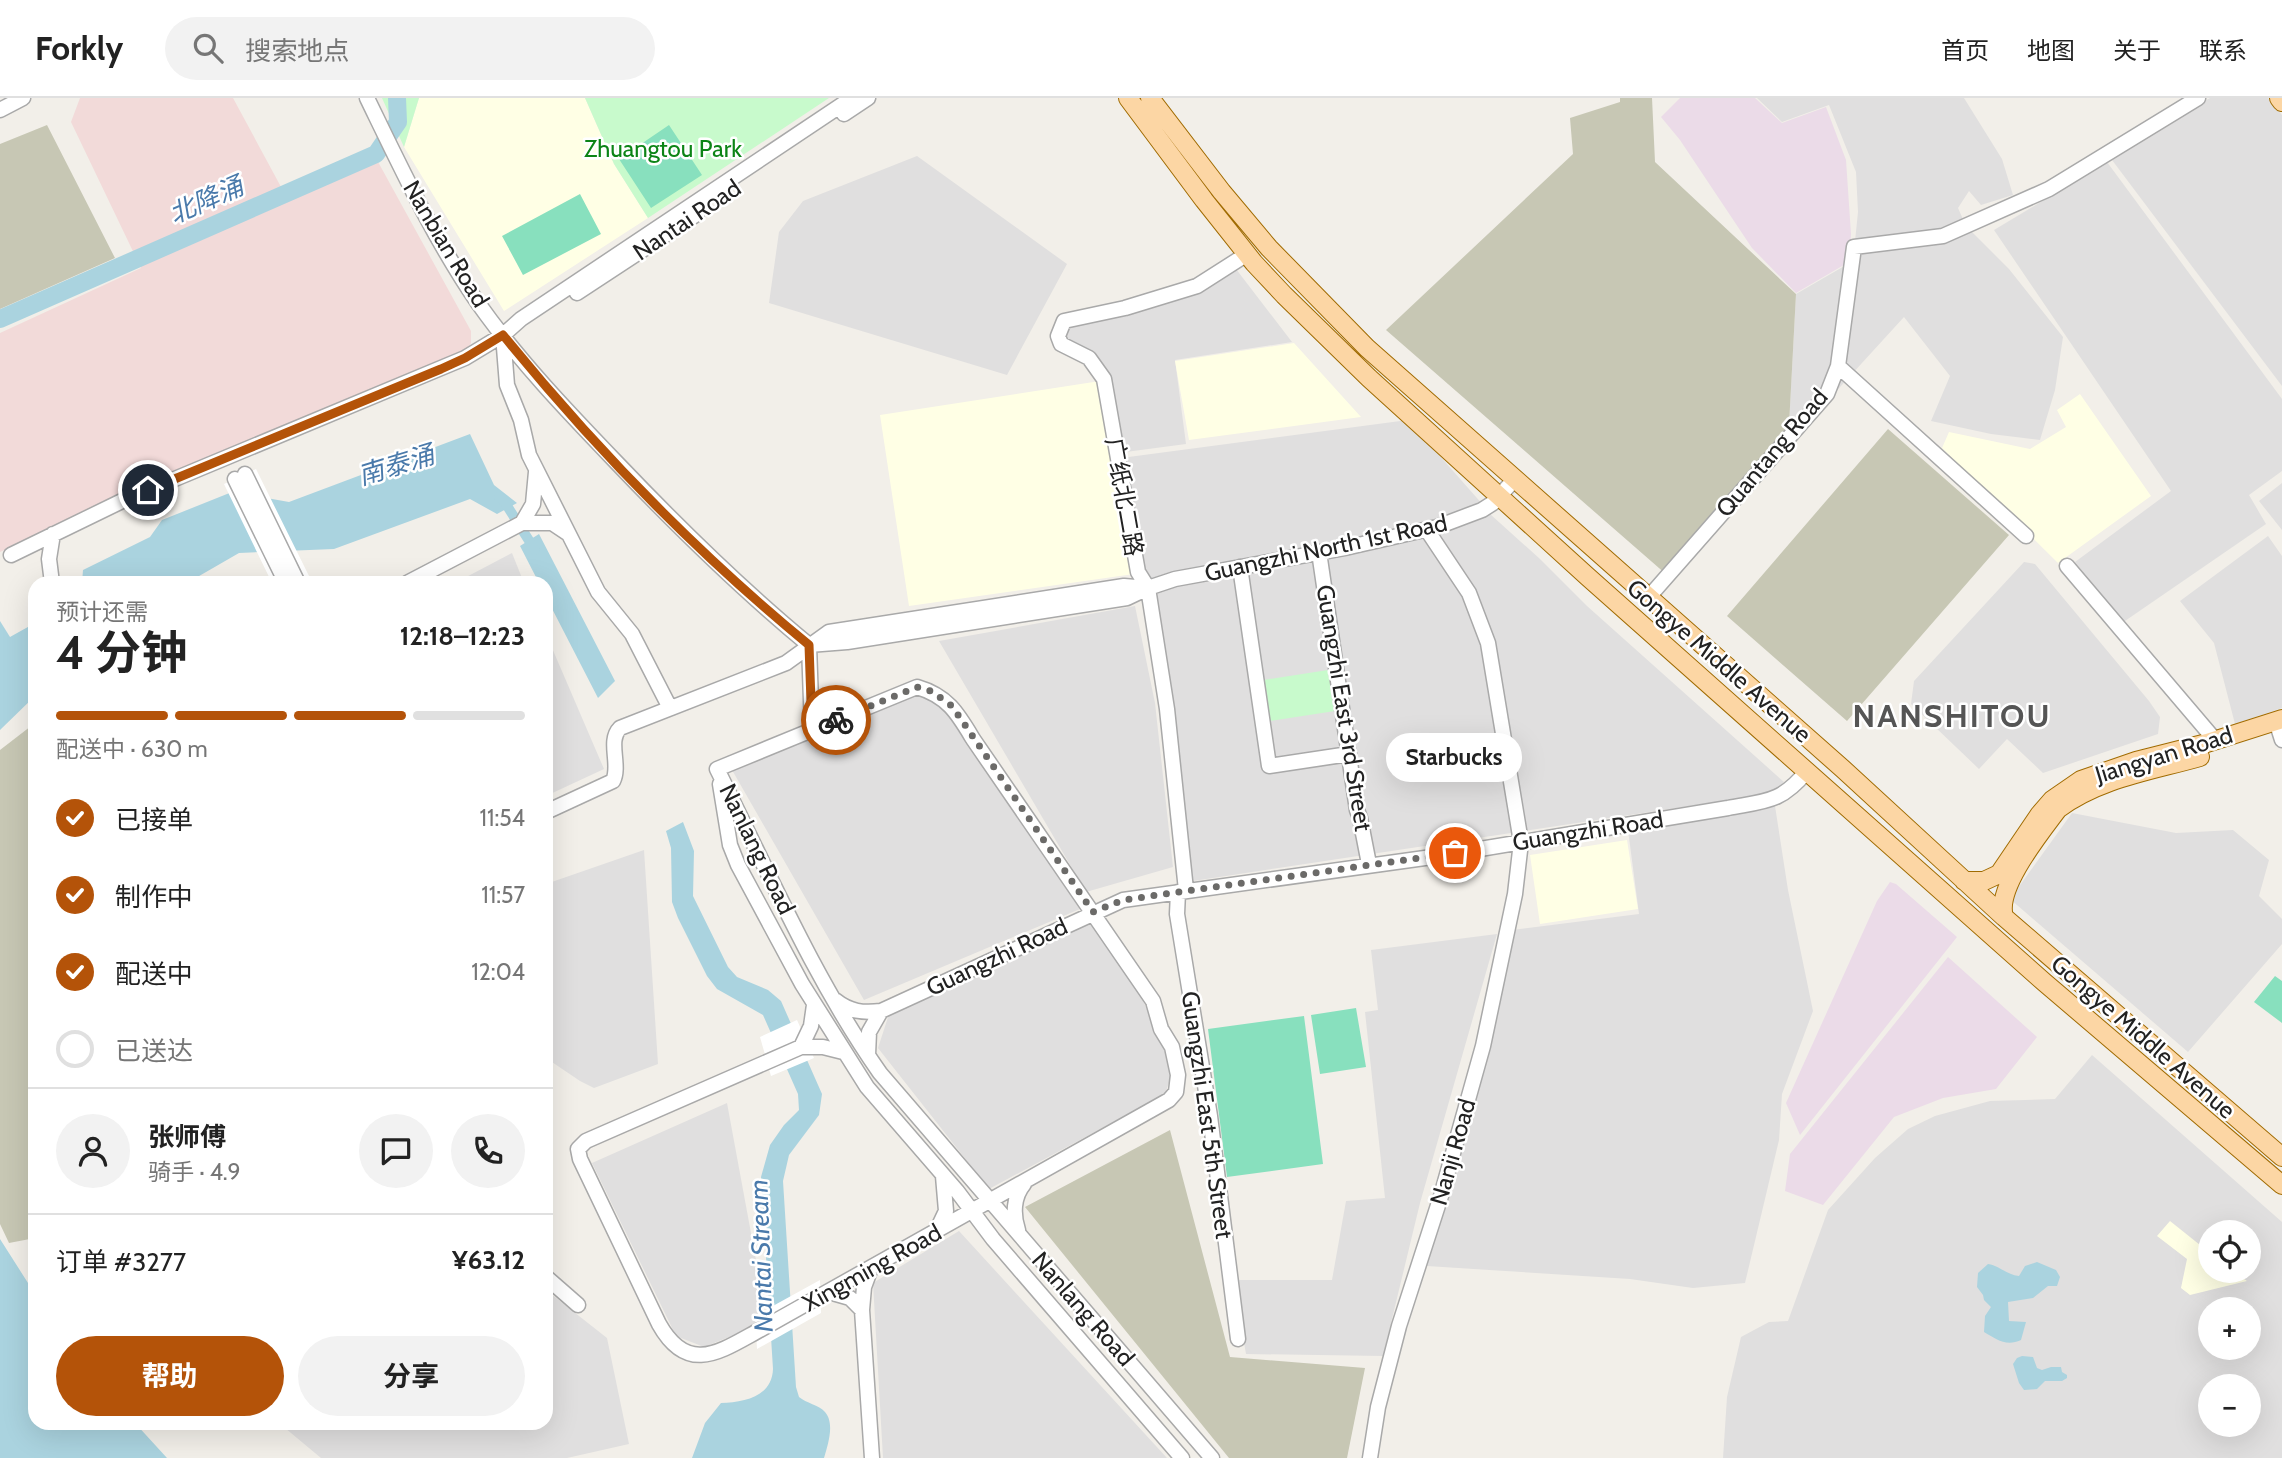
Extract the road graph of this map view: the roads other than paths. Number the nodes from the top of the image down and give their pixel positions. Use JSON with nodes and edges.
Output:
{"nodes":[{"id":1,"x":23,"y":98,"type":"edge"},
{"id":2,"x":367,"y":98,"type":"edge"},
{"id":3,"x":852,"y":98,"type":"edge"},
{"id":4,"x":868,"y":98,"type":"edge"},
{"id":5,"x":1128,"y":98,"type":"edge"},
{"id":6,"x":1150,"y":98,"type":"edge"},
{"id":7,"x":1158,"y":98,"type":"edge"},
{"id":8,"x":2199,"y":98,"type":"edge"},
{"id":9,"x":0,"y":110,"type":"edge"},
{"id":10,"x":1182,"y":139,"type":"junction"},
{"id":11,"x":1247,"y":254,"type":"junction"},
{"id":12,"x":503,"y":335,"type":"junction"},
{"id":13,"x":1838,"y":366,"type":"junction"},
{"id":14,"x":535,"y":468,"type":"junction"},
{"id":15,"x":1514,"y":480,"type":"junction"},
{"id":16,"x":1499,"y":496,"type":"junction"},
{"id":17,"x":522,"y":523,"type":"junction"},
{"id":18,"x":1427,"y":530,"type":"junction"},
{"id":19,"x":53,"y":534,"type":"junction"},
{"id":20,"x":569,"y":536,"type":"junction"},
{"id":21,"x":2026,"y":536,"type":"dead end"},
{"id":22,"x":1320,"y":552,"type":"junction"},
{"id":23,"x":11,"y":555,"type":"dead end"},
{"id":24,"x":2067,"y":566,"type":"dead end"},
{"id":25,"x":1240,"y":567,"type":"junction"},
{"id":26,"x":51,"y":576,"type":"edge"},
{"id":27,"x":283,"y":576,"type":"edge"},
{"id":28,"x":294,"y":576,"type":"edge"},
{"id":29,"x":420,"y":576,"type":"edge"},
{"id":30,"x":1148,"y":588,"type":"junction"},
{"id":31,"x":1647,"y":598,"type":"junction"},
{"id":32,"x":809,"y":645,"type":"junction"},
{"id":33,"x":670,"y":708,"type":"junction"},
{"id":34,"x":2280,"y":728,"type":"edge"},
{"id":35,"x":812,"y":730,"type":"junction"},
{"id":36,"x":2215,"y":740,"type":"junction"},
{"id":37,"x":1349,"y":754,"type":"junction"},
{"id":38,"x":717,"y":769,"type":"junction"},
{"id":39,"x":1807,"y":771,"type":"junction"},
{"id":40,"x":553,"y":809,"type":"edge"},
{"id":41,"x":1521,"y":842,"type":"junction"},
{"id":42,"x":1369,"y":864,"type":"junction"},
{"id":43,"x":1964,"y":881,"type":"junction"},
{"id":44,"x":1182,"y":891,"type":"junction"},
{"id":45,"x":1093,"y":912,"type":"junction"},
{"id":46,"x":2004,"y":917,"type":"junction"},
{"id":47,"x":835,"y":1000,"type":"junction"},
{"id":48,"x":814,"y":1005,"type":"junction"},
{"id":49,"x":881,"y":1011,"type":"junction"},
{"id":50,"x":805,"y":1044,"type":"junction"},
{"id":51,"x":843,"y":1052,"type":"junction"},
{"id":52,"x":869,"y":1058,"type":"junction"},
{"id":53,"x":928,"y":1130,"type":"junction"},
{"id":54,"x":915,"y":1143,"type":"junction"},
{"id":55,"x":2282,"y":1157,"type":"edge"},
{"id":56,"x":943,"y":1175,"type":"junction"},
{"id":57,"x":1030,"y":1179,"type":"junction"},
{"id":58,"x":2282,"y":1185,"type":"edge"},
{"id":59,"x":990,"y":1201,"type":"junction"},
{"id":60,"x":972,"y":1212,"type":"junction"},
{"id":61,"x":935,"y":1232,"type":"junction"},
{"id":62,"x":1020,"y":1235,"type":"junction"},
{"id":63,"x":870,"y":1268,"type":"junction"},
{"id":64,"x":1050,"y":1270,"type":"junction"},
{"id":65,"x":553,"y":1283,"type":"edge"},
{"id":66,"x":1033,"y":1286,"type":"junction"},
{"id":67,"x":825,"y":1294,"type":"junction"},
{"id":68,"x":578,"y":1305,"type":"dead end"},
{"id":69,"x":862,"y":1310,"type":"junction"},
{"id":70,"x":1238,"y":1339,"type":"dead end"},
{"id":71,"x":872,"y":1458,"type":"edge"},
{"id":72,"x":1182,"y":1458,"type":"edge"},
{"id":73,"x":1212,"y":1458,"type":"edge"},
{"id":74,"x":1370,"y":1458,"type":"edge"}],
"edges":[{"from":1,"to":9,"type":"street"},
{"from":2,"to":12,"type":"street","name":"Nanbian Road"},
{"from":3,"to":12,"type":"street","name":"Nantai Road"},
{"from":4,"to":12,"type":"street","name":"Nantai Road"},
{"from":5,"to":11,"type":"main road"},
{"from":6,"to":10,"type":"main road"},
{"from":7,"to":10,"type":"main road"},
{"from":8,"to":13,"type":"street","name":"Quantang Road"},
{"from":10,"to":15,"type":"main road","name":"Gongye Middle Avenue"},
{"from":11,"to":16,"type":"main road"},
{"from":11,"to":30,"type":"street","name":"广纸北二路"},
{"from":12,"to":14,"type":"street"},
{"from":12,"to":19,"type":"street","name":"Nantai Road"},
{"from":12,"to":32,"type":"street","name":"Nanbian Road"},
{"from":13,"to":21,"type":"street"},
{"from":13,"to":31,"type":"street","name":"Quantang Road"},
{"from":14,"to":17,"type":"street"},
{"from":14,"to":20,"type":"street"},
{"from":15,"to":16,"type":"street","name":"Guangzhi North 1st Road"},
{"from":15,"to":31,"type":"main road","name":"Gongye Middle Avenue"},
{"from":16,"to":18,"type":"street","name":"Guangzhi North 1st Road"},
{"from":16,"to":39,"type":"main road"},
{"from":17,"to":20,"type":"street"},
{"from":17,"to":29,"type":"street"},
{"from":18,"to":22,"type":"street","name":"Guangzhi North 1st Road"},
{"from":18,"to":41,"type":"street","name":"Nanji Road"},
{"from":19,"to":23,"type":"street","name":"Nantai Road"},
{"from":19,"to":26,"type":"street"},
{"from":20,"to":33,"type":"street"},
{"from":22,"to":25,"type":"street","name":"Guangzhi North 1st Road"},
{"from":22,"to":37,"type":"street","name":"Guangzhi East 3rd Street"},
{"from":24,"to":36,"type":"street"},
{"from":25,"to":30,"type":"street","name":"Guangzhi North 1st Road"},
{"from":25,"to":37,"type":"street"},
{"from":27,"to":28,"type":"street"},
{"from":30,"to":32,"type":"street","name":"Guangzhi North 1st Road"},
{"from":30,"to":44,"type":"street","name":"广纸北二路"},
{"from":31,"to":43,"type":"main road","name":"Gongye Middle Avenue"},
{"from":32,"to":33,"type":"street","name":"Guangzhi North 1st Road"},
{"from":32,"to":35,"type":"street"},
{"from":33,"to":40,"type":"street","name":"Guangzhi North 1st Road"},
{"from":34,"to":36,"type":"main road","name":"Jiangyan Road"},
{"from":34,"to":46,"type":"main road","name":"Jiangyan Road"},
{"from":35,"to":38,"type":"street"},
{"from":35,"to":45,"type":"street","name":"Xingming Road"},
{"from":36,"to":43,"type":"main road","name":"Jiangyan Road"},
{"from":37,"to":42,"type":"street","name":"Guangzhi East 3rd Street"},
{"from":38,"to":47,"type":"street","name":"Nanlang Road"},
{"from":38,"to":48,"type":"street","name":"Nanlang Road"},
{"from":39,"to":41,"type":"street","name":"Guangzhi Road"},
{"from":39,"to":58,"type":"main road"},
{"from":41,"to":42,"type":"street","name":"Guangzhi Road"},
{"from":41,"to":74,"type":"street","name":"Nanji Road"},
{"from":42,"to":44,"type":"street","name":"Guangzhi Road"},
{"from":43,"to":46,"type":"main road","name":"Gongye Middle Avenue"},
{"from":44,"to":45,"type":"street","name":"Guangzhi Road"},
{"from":44,"to":70,"type":"street","name":"Guangzhi East 5th Street"},
{"from":45,"to":49,"type":"street","name":"Guangzhi Road"},
{"from":45,"to":57,"type":"street","name":"Xingming Road"},
{"from":46,"to":55,"type":"main road","name":"Gongye Middle Avenue"},
{"from":47,"to":49,"type":"street","name":"Guangzhi Road"},
{"from":47,"to":52,"type":"street","name":"Nanlang Road"},
{"from":48,"to":50,"type":"street"},
{"from":48,"to":51,"type":"street","name":"Nanlang Road"},
{"from":49,"to":52,"type":"street"},
{"from":50,"to":51,"type":"street"},
{"from":50,"to":67,"type":"street","name":"Xingming Road"},
{"from":51,"to":54,"type":"street","name":"Nanlang Road"},
{"from":52,"to":53,"type":"street","name":"Nanlang Road"},
{"from":53,"to":54,"type":"street"},
{"from":53,"to":59,"type":"street","name":"Nanlang Road"},
{"from":54,"to":56,"type":"street","name":"Nanlang Road"},
{"from":56,"to":60,"type":"street","name":"Nanlang Road"},
{"from":56,"to":61,"type":"street"},
{"from":57,"to":59,"type":"street","name":"Xingming Road"},
{"from":57,"to":62,"type":"street"},
{"from":59,"to":60,"type":"street","name":"Xingming Road"},
{"from":59,"to":62,"type":"street","name":"Nanlang Road"},
{"from":60,"to":61,"type":"street","name":"Xingming Road"},
{"from":60,"to":66,"type":"street","name":"Nanlang Road"},
{"from":61,"to":63,"type":"street","name":"Xingming Road"},
{"from":62,"to":64,"type":"street","name":"Nanlang Road"},
{"from":63,"to":67,"type":"street","name":"Xingming Road"},
{"from":63,"to":69,"type":"street"},
{"from":64,"to":66,"type":"street"},
{"from":64,"to":73,"type":"street","name":"Nanlang Road"},
{"from":65,"to":68,"type":"street"},
{"from":66,"to":72,"type":"street","name":"Nanlang Road"},
{"from":67,"to":69,"type":"street"},
{"from":69,"to":71,"type":"street"}]}
